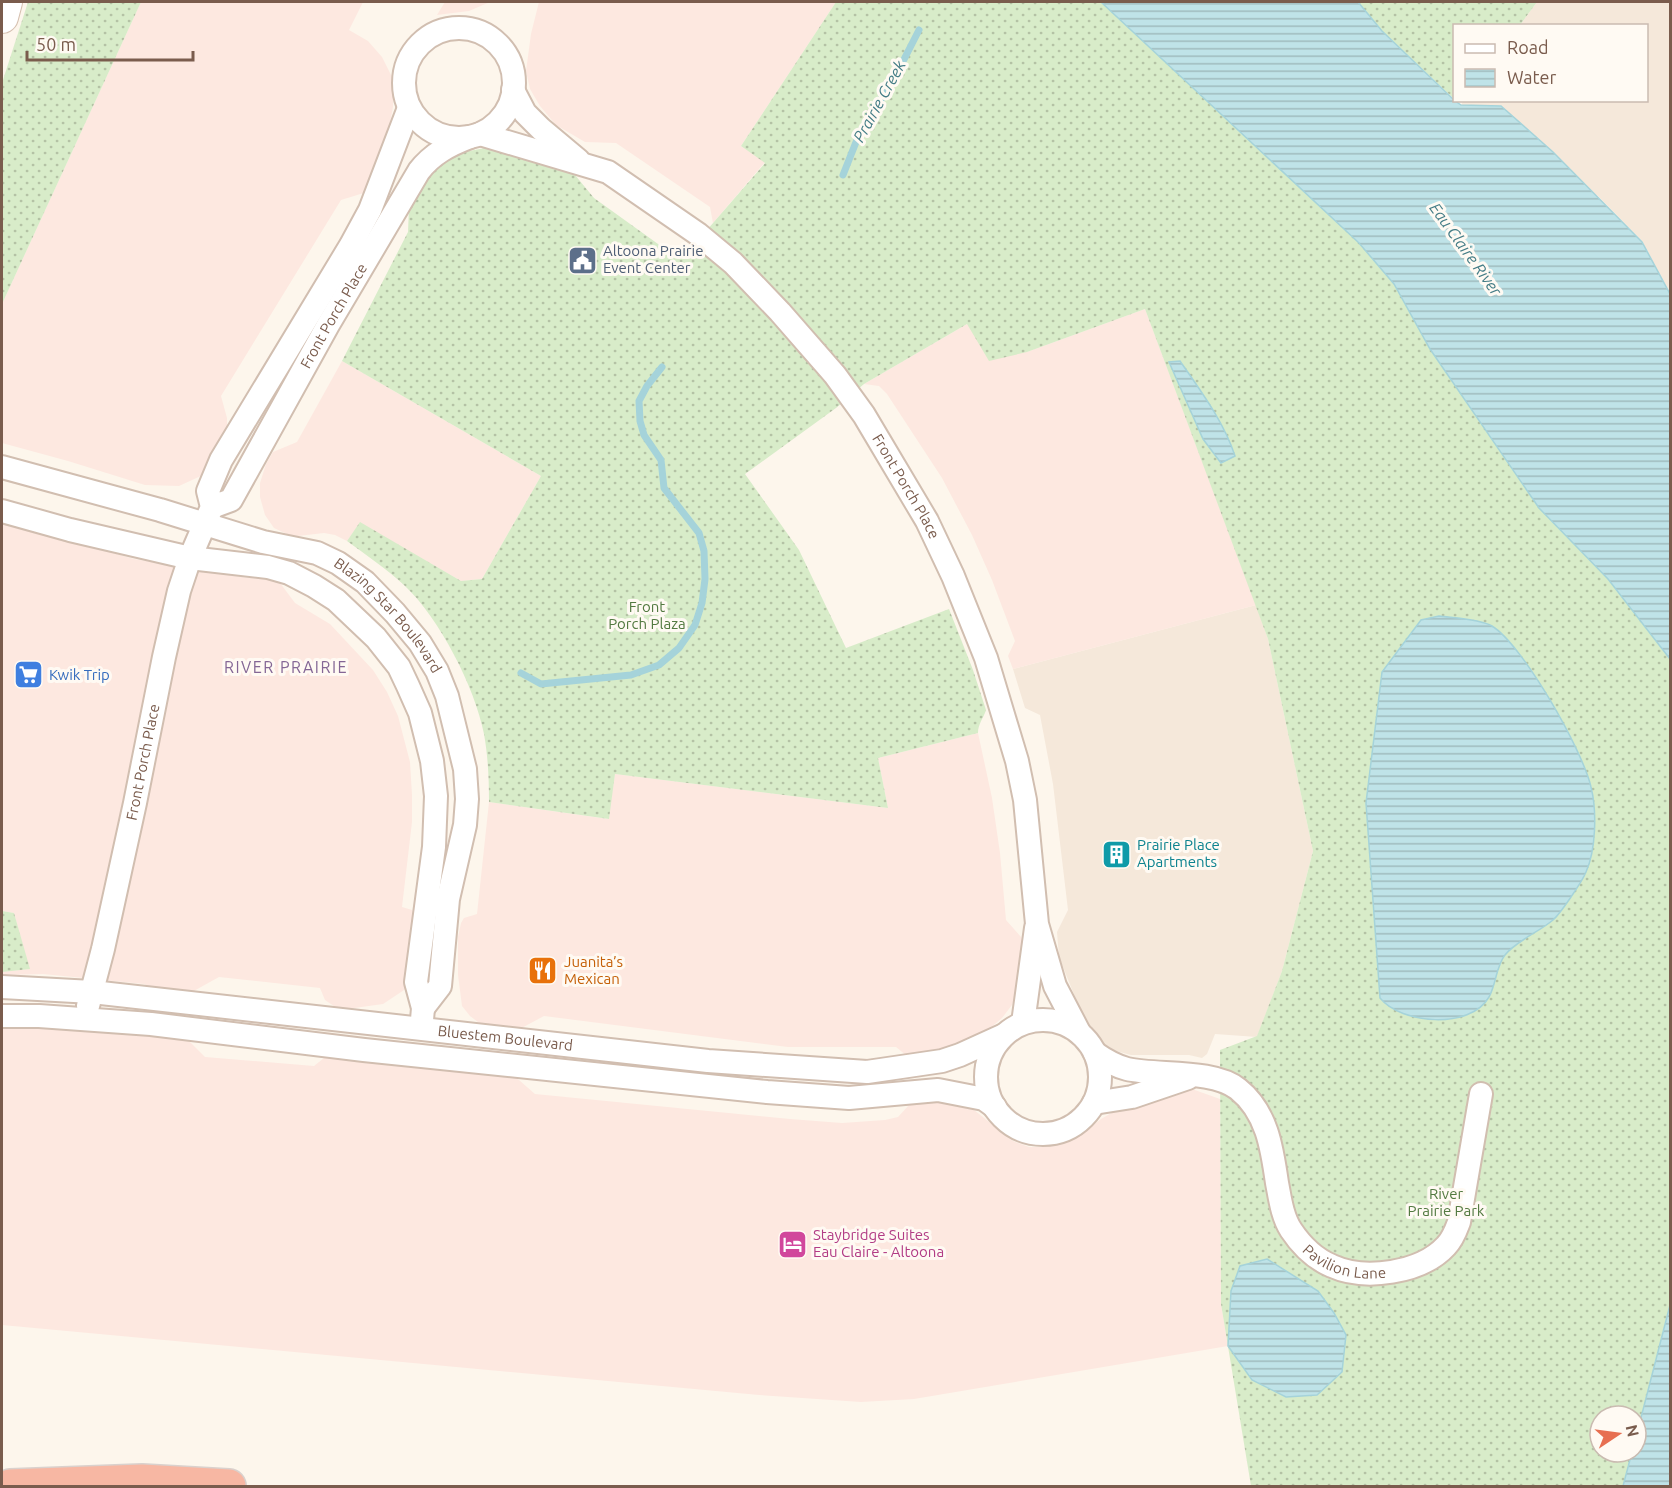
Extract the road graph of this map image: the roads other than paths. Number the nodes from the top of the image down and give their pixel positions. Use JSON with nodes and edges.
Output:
{"nodes":[{"id":1,"x":6,"y":2,"type":"edge"},
{"id":2,"x":2,"y":17,"type":"edge"},
{"id":3,"x":513,"y":90,"type":"junction"},
{"id":4,"x":409,"y":108,"type":"junction"},
{"id":5,"x":475,"y":136,"type":"junction"},
{"id":6,"x":584,"y":165,"type":"junction"},
{"id":7,"x":2,"y":467,"type":"edge"},
{"id":8,"x":2,"y":511,"type":"edge"},
{"id":9,"x":208,"y":515,"type":"junction"},
{"id":10,"x":190,"y":558,"type":"junction"},
{"id":11,"x":1036,"y":924,"type":"junction"},
{"id":12,"x":2,"y":987,"type":"edge"},
{"id":13,"x":92,"y":993,"type":"junction"},
{"id":14,"x":2,"y":1016,"type":"edge"},
{"id":15,"x":84,"y":1019,"type":"junction"},
{"id":16,"x":422,"y":1019,"type":"junction"},
{"id":17,"x":1013,"y":1029,"type":"junction"},
{"id":18,"x":1079,"y":1032,"type":"junction"},
{"id":19,"x":1095,"y":1053,"type":"junction"},
{"id":20,"x":417,"y":1056,"type":"junction"},
{"id":21,"x":1194,"y":1077,"type":"junction"},
{"id":22,"x":1481,"y":1094,"type":"dead end"},
{"id":23,"x":1094,"y":1103,"type":"junction"},
{"id":24,"x":995,"y":1107,"type":"junction"},
{"id":25,"x":10,"y":1486,"type":"edge"},
{"id":26,"x":53,"y":1486,"type":"edge"},
{"id":27,"x":229,"y":1486,"type":"edge"}],
"edges":[{"from":1,"to":2,"type":"main road"},
{"from":3,"to":4,"type":"street","name":"Front Porch Place"},
{"from":3,"to":5,"type":"street","name":"Front Porch Place"},
{"from":3,"to":6,"type":"street"},
{"from":4,"to":5,"type":"street"},
{"from":4,"to":9,"type":"street","name":"Front Porch Place"},
{"from":5,"to":6,"type":"street","name":"Front Porch Place"},
{"from":5,"to":9,"type":"street","name":"Front Porch Place"},
{"from":6,"to":11,"type":"street","name":"Front Porch Place"},
{"from":7,"to":9,"type":"street","name":"Blazing Star Boulevard"},
{"from":8,"to":10,"type":"street","name":"Blazing Star Boulevard"},
{"from":9,"to":10,"type":"street","name":"Front Porch Place"},
{"from":9,"to":16,"type":"street","name":"Blazing Star Boulevard"},
{"from":10,"to":13,"type":"street","name":"Front Porch Place"},
{"from":10,"to":16,"type":"street","name":"Blazing Star Boulevard"},
{"from":11,"to":17,"type":"street","name":"Front Porch Place"},
{"from":11,"to":18,"type":"street","name":"Front Porch Place"},
{"from":12,"to":13,"type":"street","name":"Bluestem Boulevard"},
{"from":13,"to":15,"type":"street","name":"Front Porch Place"},
{"from":13,"to":16,"type":"street","name":"Bluestem Boulevard"},
{"from":14,"to":15,"type":"street","name":"Bluestem Boulevard"},
{"from":15,"to":20,"type":"street","name":"Bluestem Boulevard"},
{"from":16,"to":17,"type":"street","name":"Bluestem Boulevard"},
{"from":16,"to":20,"type":"street","name":"Blazing Star Boulevard"},
{"from":17,"to":18,"type":"street","name":"Bluestem Boulevard"},
{"from":17,"to":24,"type":"street"},
{"from":18,"to":19,"type":"street"},
{"from":19,"to":21,"type":"street","name":"Pavilion Lane"},
{"from":19,"to":23,"type":"street"},
{"from":20,"to":24,"type":"street","name":"Bluestem Boulevard"},
{"from":21,"to":22,"type":"street","name":"Pavilion Lane"},
{"from":21,"to":23,"type":"street","name":"Pavilion Lane"},
{"from":23,"to":24,"type":"street","name":"Bluestem Boulevard"},
{"from":25,"to":26,"type":"highway"},
{"from":26,"to":27,"type":"highway"}]}
